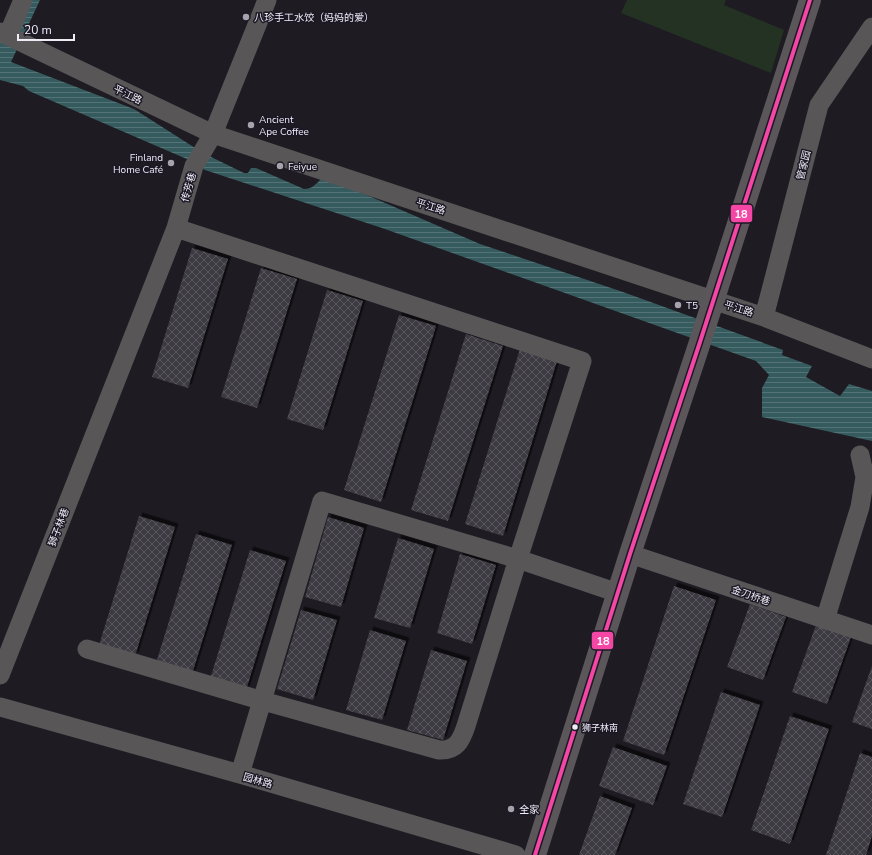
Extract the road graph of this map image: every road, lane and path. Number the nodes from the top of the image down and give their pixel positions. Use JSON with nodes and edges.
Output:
{"nodes":[{"id":1,"x":23,"y":0,"type":"edge"},
{"id":2,"x":266,"y":0,"type":"edge"},
{"id":3,"x":810,"y":0,"type":"edge"},
{"id":4,"x":872,"y":27,"type":"edge"},
{"id":5,"x":10,"y":36,"type":"edge"},
{"id":6,"x":208,"y":142,"type":"junction"},
{"id":7,"x":176,"y":228,"type":"junction"},
{"id":8,"x":712,"y":305,"type":"junction"},
{"id":9,"x":764,"y":317,"type":"junction"},
{"id":10,"x":872,"y":359,"type":"edge"},
{"id":11,"x":117,"y":378,"type":"joint"},
{"id":12,"x":860,"y":455,"type":"dead end"},
{"id":13,"x":630,"y":554,"type":"junction"},
{"id":14,"x":518,"y":559,"type":"junction"},
{"id":15,"x":618,"y":593,"type":"junction"},
{"id":16,"x":825,"y":620,"type":"junction"},
{"id":17,"x":872,"y":635,"type":"edge"},
{"id":18,"x":87,"y":649,"type":"dead end"},
{"id":19,"x":0,"y":675,"type":"edge"},
{"id":20,"x":263,"y":700,"type":"junction"},
{"id":21,"x":0,"y":707,"type":"edge"},
{"id":22,"x":240,"y":774,"type":"junction"},
{"id":23,"x":516,"y":855,"type":"edge"},
{"id":24,"x":535,"y":855,"type":"edge"}],
"edges":[{"from":1,"to":5,"type":"street"},
{"from":2,"to":6,"type":"street","name":"传芳巷"},
{"from":3,"to":8,"type":"main road"},
{"from":4,"to":9,"type":"street","name":"管家园"},
{"from":5,"to":6,"type":"street","name":"平江路"},
{"from":6,"to":7,"type":"street","name":"传芳巷"},
{"from":6,"to":8,"type":"street","name":"平江路"},
{"from":7,"to":11,"type":"street","name":"传芳巷"},
{"from":7,"to":14,"type":"street"},
{"from":8,"to":9,"type":"street","name":"平江路"},
{"from":8,"to":13,"type":"main road"},
{"from":9,"to":10,"type":"street","name":"平江路"},
{"from":11,"to":19,"type":"street","name":"狮子林巷"},
{"from":12,"to":16,"type":"street"},
{"from":13,"to":15,"type":"main road"},
{"from":13,"to":16,"type":"street","name":"金刀桥巷"},
{"from":14,"to":15,"type":"street"},
{"from":14,"to":20,"type":"street"},
{"from":14,"to":20,"type":"street"},
{"from":15,"to":24,"type":"main road"},
{"from":16,"to":17,"type":"street","name":"金刀桥巷"},
{"from":18,"to":20,"type":"street"},
{"from":20,"to":22,"type":"street"},
{"from":21,"to":22,"type":"street","name":"园林路"},
{"from":22,"to":23,"type":"street","name":"园林路"}]}
